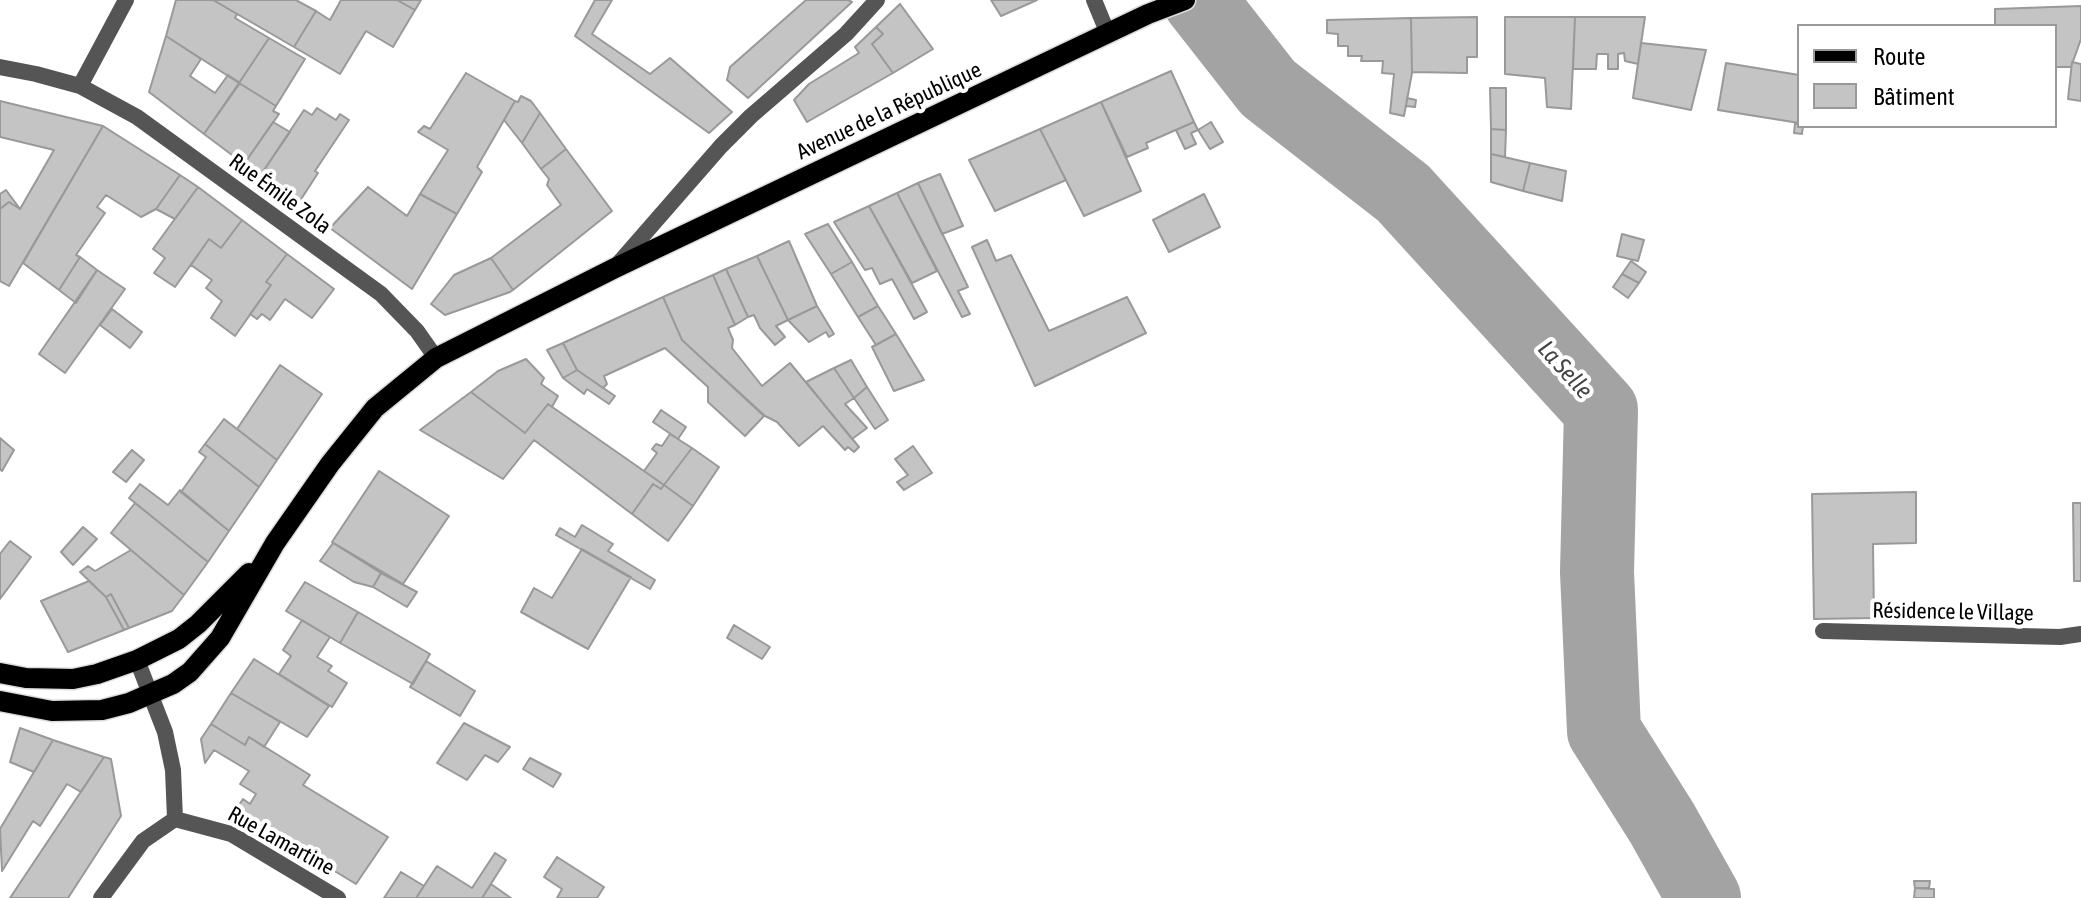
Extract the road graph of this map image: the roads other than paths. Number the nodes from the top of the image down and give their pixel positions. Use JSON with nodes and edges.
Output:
{"nodes":[{"id":1,"x":126,"y":0,"type":"edge"},
{"id":2,"x":877,"y":0,"type":"edge"},
{"id":3,"x":1094,"y":0,"type":"edge"},
{"id":4,"x":1185,"y":0,"type":"edge"},
{"id":5,"x":1108,"y":34,"type":"junction"},
{"id":6,"x":0,"y":67,"type":"edge"},
{"id":7,"x":80,"y":86,"type":"junction"},
{"id":8,"x":615,"y":268,"type":"junction"},
{"id":9,"x":436,"y":358,"type":"junction"},
{"id":10,"x":275,"y":543,"type":"junction"},
{"id":11,"x":1823,"y":631,"type":"dead end"},
{"id":12,"x":2081,"y":634,"type":"edge"},
{"id":13,"x":137,"y":660,"type":"junction"},
{"id":14,"x":0,"y":673,"type":"edge"},
{"id":15,"x":152,"y":694,"type":"junction"},
{"id":16,"x":0,"y":701,"type":"edge"},
{"id":17,"x":175,"y":819,"type":"junction"},
{"id":18,"x":101,"y":898,"type":"edge"},
{"id":19,"x":338,"y":898,"type":"edge"}],
"edges":[{"from":1,"to":7,"type":"street"},
{"from":2,"to":8,"type":"street","name":"Avenue de la République"},
{"from":3,"to":5,"type":"street"},
{"from":4,"to":5,"type":"main road","name":"Avenue de la République"},
{"from":5,"to":8,"type":"main road","name":"Avenue de la République"},
{"from":6,"to":7,"type":"street","name":"Rue Émile Zola"},
{"from":7,"to":9,"type":"street","name":"Rue Émile Zola"},
{"from":8,"to":9,"type":"main road","name":"Avenue de la République"},
{"from":9,"to":10,"type":"main road","name":"Avenue de la République"},
{"from":10,"to":13,"type":"main road","name":"Avenue de la République"},
{"from":10,"to":15,"type":"main road","name":"Avenue de la République"},
{"from":11,"to":12,"type":"street","name":"Résidence le Village"},
{"from":13,"to":14,"type":"main road","name":"Avenue de la République"},
{"from":13,"to":15,"type":"street"},
{"from":15,"to":16,"type":"main road","name":"Avenue de la République"},
{"from":15,"to":17,"type":"street"},
{"from":17,"to":18,"type":"street"},
{"from":17,"to":19,"type":"street","name":"Rue Lamartine"}]}
